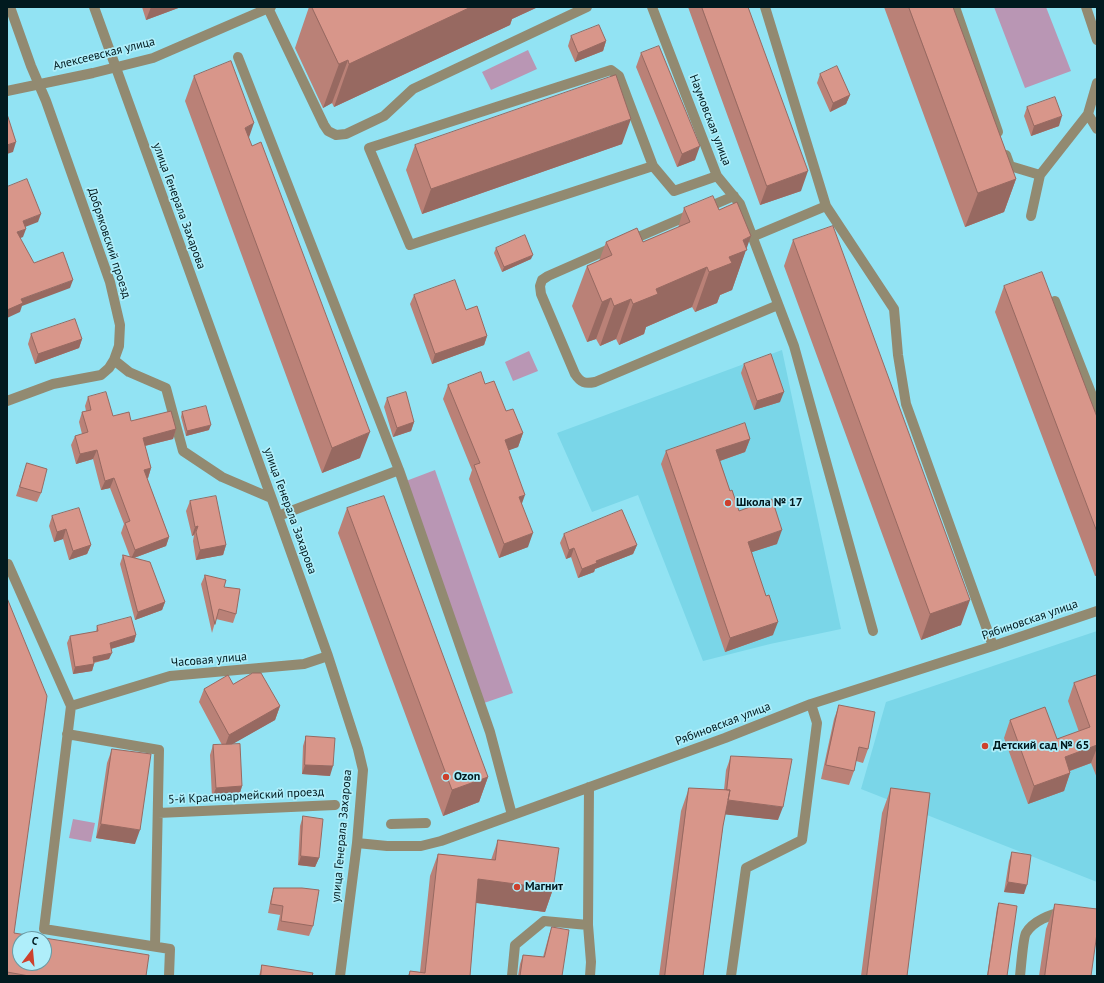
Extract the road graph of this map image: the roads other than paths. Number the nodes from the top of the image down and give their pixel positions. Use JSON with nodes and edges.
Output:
{"nodes":[{"id":1,"x":10,"y":7,"type":"edge"},
{"id":2,"x":94,"y":7,"type":"edge"},
{"id":3,"x":587,"y":7,"type":"edge"},
{"id":4,"x":652,"y":7,"type":"edge"},
{"id":5,"x":765,"y":7,"type":"edge"},
{"id":6,"x":955,"y":7,"type":"edge"},
{"id":7,"x":1086,"y":7,"type":"edge"},
{"id":8,"x":270,"y":8,"type":"edge"},
{"id":9,"x":1097,"y":40,"type":"edge"},
{"id":10,"x":238,"y":56,"type":"dead end"},
{"id":11,"x":116,"y":67,"type":"junction"},
{"id":12,"x":39,"y":83,"type":"junction"},
{"id":13,"x":1097,"y":83,"type":"edge"},
{"id":14,"x":7,"y":91,"type":"edge"},
{"id":15,"x":1088,"y":114,"type":"junction"},
{"id":16,"x":1097,"y":129,"type":"edge"},
{"id":17,"x":653,"y":166,"type":"junction"},
{"id":18,"x":1040,"y":175,"type":"junction"},
{"id":19,"x":717,"y":176,"type":"junction"},
{"id":20,"x":734,"y":196,"type":"junction"},
{"id":21,"x":826,"y":206,"type":"junction"},
{"id":22,"x":1031,"y":216,"type":"dead end"},
{"id":23,"x":752,"y":237,"type":"junction"},
{"id":24,"x":1055,"y":301,"type":"edge"},
{"id":25,"x":778,"y":304,"type":"junction"},
{"id":26,"x":114,"y":360,"type":"junction"},
{"id":27,"x":7,"y":401,"type":"edge"},
{"id":28,"x":1097,"y":408,"type":"edge"},
{"id":29,"x":399,"y":470,"type":"junction"},
{"id":30,"x":271,"y":498,"type":"junction"},
{"id":31,"x":278,"y":516,"type":"junction"},
{"id":32,"x":8,"y":564,"type":"edge"},
{"id":33,"x":1097,"y":611,"type":"edge"},
{"id":34,"x":873,"y":631,"type":"dead end"},
{"id":35,"x":993,"y":646,"type":"junction"},
{"id":36,"x":328,"y":656,"type":"junction"},
{"id":37,"x":811,"y":704,"type":"junction"},
{"id":38,"x":71,"y":706,"type":"junction"},
{"id":39,"x":67,"y":734,"type":"junction"},
{"id":40,"x":589,"y":787,"type":"junction"},
{"id":41,"x":335,"y":805,"type":"dead end"},
{"id":42,"x":158,"y":813,"type":"junction"},
{"id":43,"x":512,"y":815,"type":"junction"},
{"id":44,"x":426,"y":823,"type":"dead end"},
{"id":45,"x":391,"y":824,"type":"dead end"},
{"id":46,"x":357,"y":843,"type":"junction"},
{"id":47,"x":1075,"y":912,"type":"edge"},
{"id":48,"x":588,"y":925,"type":"junction"},
{"id":49,"x":155,"y":946,"type":"junction"},
{"id":50,"x":169,"y":976,"type":"edge"},
{"id":51,"x":340,"y":976,"type":"edge"},
{"id":52,"x":512,"y":976,"type":"edge"},
{"id":53,"x":590,"y":976,"type":"edge"},
{"id":54,"x":731,"y":976,"type":"edge"},
{"id":55,"x":1020,"y":976,"type":"edge"}],
"edges":[{"from":1,"to":12,"type":"street"},
{"from":2,"to":11,"type":"street","name":"улица Генерала Захарова"},
{"from":3,"to":8,"type":"street"},
{"from":4,"to":19,"type":"street","name":"Наумовская улица"},
{"from":5,"to":21,"type":"street"},
{"from":6,"to":18,"type":"street"},
{"from":7,"to":9,"type":"street"},
{"from":8,"to":11,"type":"street","name":"Алексеевская улица"},
{"from":10,"to":29,"type":"street"},
{"from":11,"to":12,"type":"street","name":"Алексеевская улица"},
{"from":11,"to":30,"type":"street","name":"улица Генерала Захарова"},
{"from":12,"to":14,"type":"street","name":"Алексеевская улица"},
{"from":12,"to":26,"type":"street","name":"Добряковский проезд"},
{"from":13,"to":15,"type":"street"},
{"from":15,"to":16,"type":"street"},
{"from":15,"to":18,"type":"street"},
{"from":17,"to":17,"type":"street"},
{"from":17,"to":19,"type":"street"},
{"from":18,"to":22,"type":"street"},
{"from":19,"to":20,"type":"street","name":"Наумовская улица"},
{"from":20,"to":23,"type":"street","name":"Наумовская улица"},
{"from":20,"to":25,"type":"street"},
{"from":21,"to":23,"type":"street"},
{"from":21,"to":35,"type":"street"},
{"from":23,"to":25,"type":"street","name":"Наумовская улица"},
{"from":24,"to":28,"type":"street"},
{"from":25,"to":34,"type":"street","name":"Наумовская улица"},
{"from":26,"to":27,"type":"street"},
{"from":26,"to":30,"type":"street"},
{"from":29,"to":31,"type":"street"},
{"from":29,"to":43,"type":"street"},
{"from":30,"to":31,"type":"street","name":"улица Генерала Захарова"},
{"from":31,"to":36,"type":"street","name":"улица Генерала Захарова"},
{"from":32,"to":38,"type":"street"},
{"from":33,"to":35,"type":"street","name":"Рябиновская улица"},
{"from":35,"to":37,"type":"street","name":"Рябиновская улица"},
{"from":36,"to":38,"type":"street","name":"Часовая улица"},
{"from":36,"to":46,"type":"street","name":"улица Генерала Захарова"},
{"from":37,"to":40,"type":"street","name":"Рябиновская улица"},
{"from":37,"to":54,"type":"street"},
{"from":38,"to":39,"type":"street"},
{"from":39,"to":42,"type":"street"},
{"from":39,"to":49,"type":"street"},
{"from":40,"to":43,"type":"street","name":"Рябиновская улица"},
{"from":40,"to":48,"type":"street"},
{"from":41,"to":42,"type":"street","name":"5-й Красноармейский проезд"},
{"from":42,"to":49,"type":"street"},
{"from":43,"to":46,"type":"street","name":"Рябиновская улица"},
{"from":44,"to":45,"type":"street"},
{"from":46,"to":51,"type":"street","name":"улица Генерала Захарова"},
{"from":47,"to":55,"type":"street"},
{"from":48,"to":52,"type":"street"},
{"from":48,"to":53,"type":"street"},
{"from":49,"to":50,"type":"street"}]}
